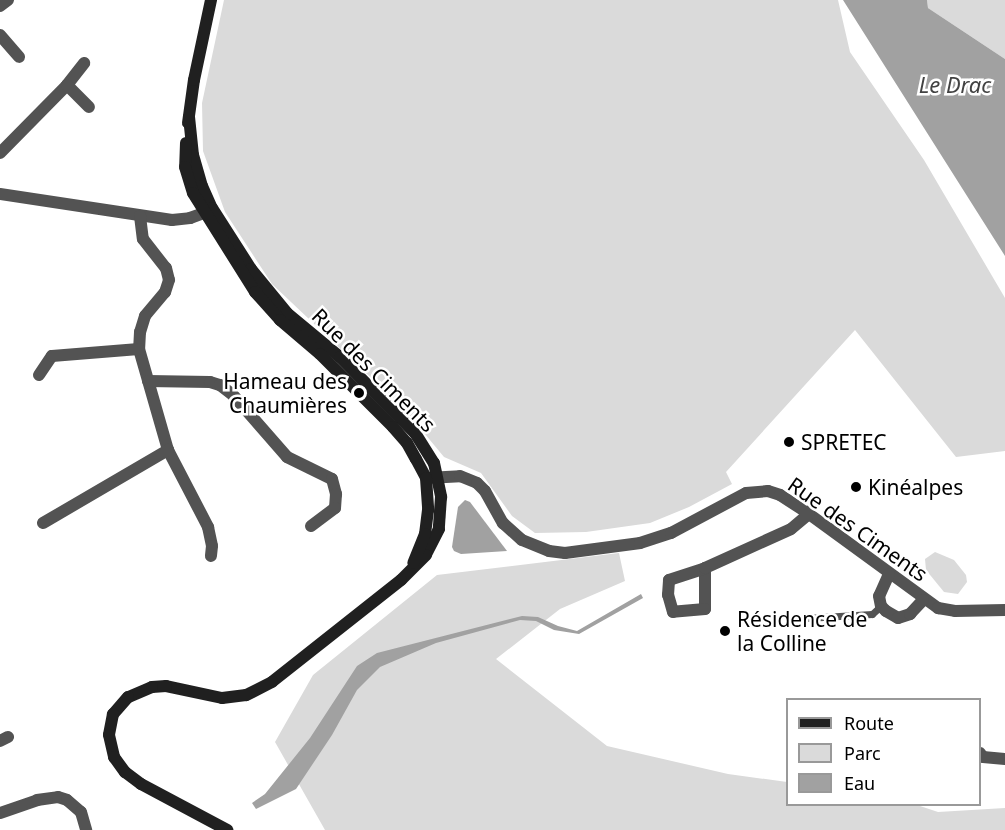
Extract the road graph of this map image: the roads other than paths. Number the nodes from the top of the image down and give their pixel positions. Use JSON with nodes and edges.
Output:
{"nodes":[{"id":1,"x":8,"y":0,"type":"edge"},
{"id":2,"x":211,"y":0,"type":"edge"},
{"id":3,"x":0,"y":6,"type":"edge"},
{"id":4,"x":0,"y":35,"type":"edge"},
{"id":5,"x":19,"y":57,"type":"dead end"},
{"id":6,"x":84,"y":63,"type":"dead end"},
{"id":7,"x":67,"y":86,"type":"junction"},
{"id":8,"x":89,"y":107,"type":"dead end"},
{"id":9,"x":0,"y":153,"type":"edge"},
{"id":10,"x":0,"y":194,"type":"edge"},
{"id":11,"x":208,"y":211,"type":"junction"},
{"id":12,"x":140,"y":216,"type":"junction"},
{"id":13,"x":139,"y":349,"type":"junction"},
{"id":14,"x":39,"y":375,"type":"dead end"},
{"id":15,"x":148,"y":381,"type":"junction"},
{"id":16,"x":168,"y":450,"type":"junction"},
{"id":17,"x":432,"y":477,"type":"junction"},
{"id":18,"x":808,"y":514,"type":"junction"},
{"id":19,"x":43,"y":523,"type":"dead end"},
{"id":20,"x":311,"y":526,"type":"dead end"},
{"id":21,"x":211,"y":556,"type":"dead end"},
{"id":22,"x":705,"y":568,"type":"dead end"},
{"id":23,"x":889,"y":574,"type":"junction"},
{"id":24,"x":924,"y":600,"type":"junction"},
{"id":25,"x":881,"y":606,"type":"junction"},
{"id":26,"x":1005,"y":610,"type":"edge"},
{"id":27,"x":807,"y":618,"type":"dead end"},
{"id":28,"x":981,"y":754,"type":"edge"},
{"id":29,"x":1005,"y":759,"type":"edge"},
{"id":30,"x":0,"y":813,"type":"edge"},
{"id":31,"x":86,"y":830,"type":"edge"},
{"id":32,"x":227,"y":830,"type":"edge"}],
"edges":[{"from":1,"to":3,"type":"street"},
{"from":2,"to":11,"type":"main road","name":"Rue des Ciments"},
{"from":4,"to":5,"type":"street"},
{"from":6,"to":7,"type":"street"},
{"from":7,"to":8,"type":"street"},
{"from":7,"to":9,"type":"street"},
{"from":10,"to":12,"type":"street"},
{"from":11,"to":12,"type":"street"},
{"from":11,"to":17,"type":"main road","name":"Rue des Ciments"},
{"from":12,"to":13,"type":"street"},
{"from":13,"to":14,"type":"street"},
{"from":13,"to":15,"type":"street"},
{"from":15,"to":16,"type":"street"},
{"from":15,"to":20,"type":"street"},
{"from":16,"to":19,"type":"street"},
{"from":16,"to":21,"type":"street"},
{"from":17,"to":18,"type":"street","name":"Rue des Ciments"},
{"from":17,"to":32,"type":"main road"},
{"from":18,"to":22,"type":"street"},
{"from":18,"to":23,"type":"street","name":"Rue des Ciments"},
{"from":23,"to":24,"type":"street","name":"Rue des Ciments"},
{"from":23,"to":25,"type":"street"},
{"from":24,"to":25,"type":"street"},
{"from":24,"to":26,"type":"street","name":"Rue des Ciments"},
{"from":25,"to":27,"type":"lane"},
{"from":28,"to":29,"type":"street"},
{"from":30,"to":31,"type":"street"}]}
